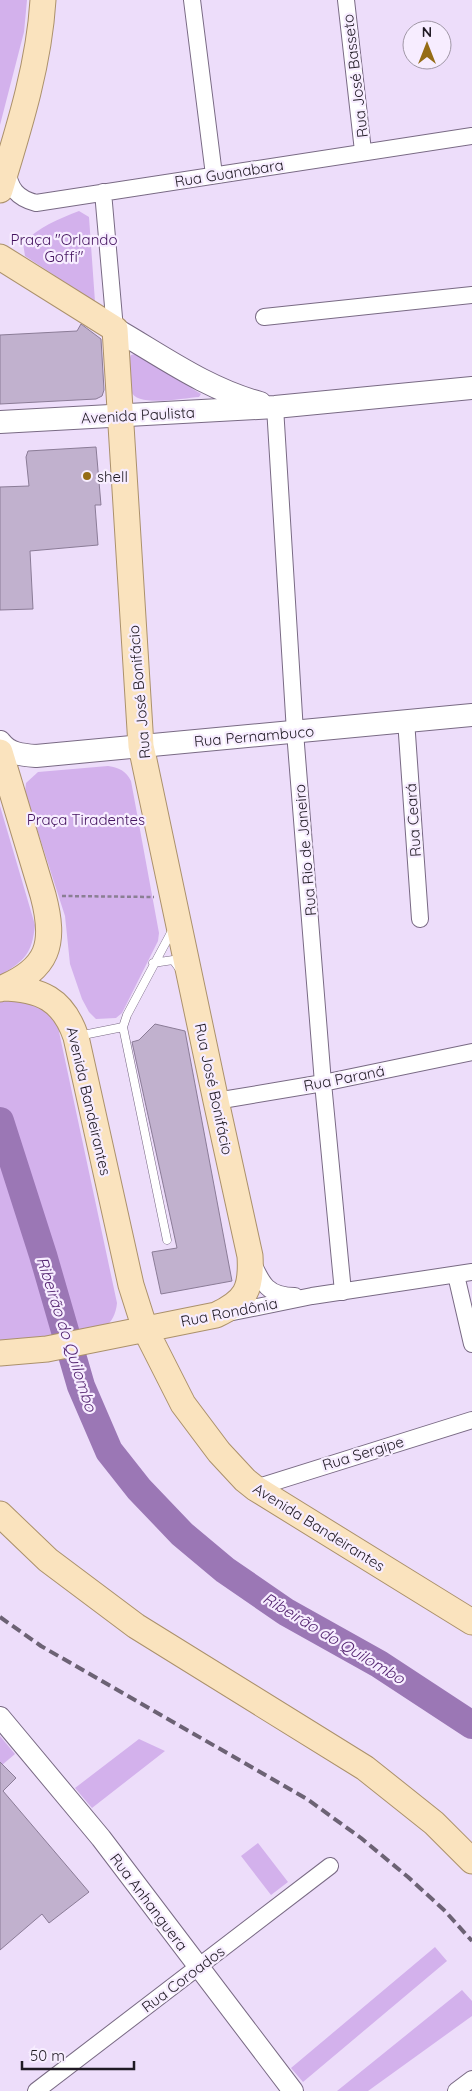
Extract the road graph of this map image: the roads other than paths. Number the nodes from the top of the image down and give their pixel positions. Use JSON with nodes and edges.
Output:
{"nodes":[{"id":1,"x":43,"y":0,"type":"edge"},
{"id":2,"x":192,"y":0,"type":"edge"},
{"id":3,"x":346,"y":0,"type":"edge"},
{"id":4,"x":472,"y":136,"type":"edge"},
{"id":5,"x":363,"y":151,"type":"junction"},
{"id":6,"x":214,"y":175,"type":"junction"},
{"id":7,"x":4,"y":179,"type":"edge"},
{"id":8,"x":103,"y":192,"type":"junction"},
{"id":9,"x":6,"y":264,"type":"edge"},
{"id":10,"x":472,"y":295,"type":"edge"},
{"id":11,"x":264,"y":317,"type":"dead end"},
{"id":12,"x":115,"y":329,"type":"junction"},
{"id":13,"x":472,"y":388,"type":"edge"},
{"id":14,"x":276,"y":407,"type":"junction"},
{"id":15,"x":120,"y":416,"type":"junction"},
{"id":16,"x":0,"y":422,"type":"edge"},
{"id":17,"x":472,"y":715,"type":"edge"},
{"id":18,"x":406,"y":720,"type":"junction"},
{"id":19,"x":295,"y":732,"type":"junction"},
{"id":20,"x":0,"y":742,"type":"edge"},
{"id":21,"x":141,"y":746,"type":"junction"},
{"id":22,"x":0,"y":752,"type":"edge"},
{"id":23,"x":36,"y":756,"type":"junction"},
{"id":24,"x":13,"y":794,"type":"junction"},
{"id":25,"x":175,"y":909,"type":"junction"},
{"id":26,"x":420,"y":919,"type":"dead end"},
{"id":27,"x":153,"y":963,"type":"junction"},
{"id":28,"x":190,"y":978,"type":"junction"},
{"id":29,"x":1,"y":988,"type":"edge"},
{"id":30,"x":123,"y":1027,"type":"junction"},
{"id":31,"x":76,"y":1037,"type":"junction"},
{"id":32,"x":472,"y":1052,"type":"edge"},
{"id":33,"x":323,"y":1083,"type":"junction"},
{"id":34,"x":216,"y":1101,"type":"junction"},
{"id":35,"x":166,"y":1240,"type":"dead end"},
{"id":36,"x":250,"y":1256,"type":"junction"},
{"id":37,"x":472,"y":1272,"type":"edge"},
{"id":38,"x":456,"y":1275,"type":"junction"},
{"id":39,"x":131,"y":1285,"type":"junction"},
{"id":40,"x":343,"y":1292,"type":"junction"},
{"id":41,"x":312,"y":1296,"type":"junction"},
{"id":42,"x":216,"y":1315,"type":"junction"},
{"id":43,"x":187,"y":1321,"type":"junction"},
{"id":44,"x":145,"y":1329,"type":"junction"},
{"id":45,"x":472,"y":1344,"type":"edge"},
{"id":46,"x":0,"y":1354,"type":"edge"},
{"id":47,"x":166,"y":1373,"type":"junction"},
{"id":48,"x":472,"y":1420,"type":"edge"},
{"id":49,"x":255,"y":1488,"type":"junction"},
{"id":50,"x":0,"y":1514,"type":"edge"},
{"id":51,"x":472,"y":1622,"type":"edge"},
{"id":52,"x":0,"y":1717,"type":"edge"},
{"id":53,"x":472,"y":1861,"type":"edge"},
{"id":54,"x":330,"y":1866,"type":"dead end"},
{"id":55,"x":199,"y":1967,"type":"junction"},
{"id":56,"x":472,"y":2079,"type":"edge"},
{"id":57,"x":36,"y":2091,"type":"edge"},
{"id":58,"x":293,"y":2091,"type":"edge"},
{"id":59,"x":456,"y":2091,"type":"edge"}],
"edges":[{"from":1,"to":7,"type":"main road"},
{"from":2,"to":6,"type":"street"},
{"from":3,"to":5,"type":"street","name":"Rua José Basseto"},
{"from":4,"to":5,"type":"street","name":"Rua Guanabara"},
{"from":5,"to":6,"type":"street","name":"Rua Guanabara"},
{"from":6,"to":8,"type":"street","name":"Rua Guanabara"},
{"from":7,"to":8,"type":"street","name":"Rua Guanabara"},
{"from":8,"to":12,"type":"street","name":"Rua José Bonifácio"},
{"from":9,"to":12,"type":"main road"},
{"from":10,"to":11,"type":"street"},
{"from":12,"to":14,"type":"main road","name":"Avenida Paulista"},
{"from":12,"to":15,"type":"main road","name":"Rua José Bonifácio"},
{"from":13,"to":14,"type":"main road","name":"Avenida Paulista"},
{"from":14,"to":15,"type":"main road","name":"Avenida Paulista"},
{"from":14,"to":19,"type":"street","name":"Rua Rio de Janeiro"},
{"from":15,"to":16,"type":"main road","name":"Avenida Paulista"},
{"from":15,"to":21,"type":"main road","name":"Rua José Bonifácio"},
{"from":17,"to":18,"type":"main road","name":"Rua Pernambuco"},
{"from":18,"to":19,"type":"main road","name":"Rua Pernambuco"},
{"from":18,"to":26,"type":"street","name":"Rua Ceará"},
{"from":19,"to":21,"type":"main road","name":"Rua Pernambuco"},
{"from":19,"to":33,"type":"street","name":"Rua Rio de Janeiro"},
{"from":20,"to":23,"type":"main road"},
{"from":21,"to":23,"type":"main road","name":"Rua Pernambuco"},
{"from":21,"to":25,"type":"main road","name":"Rua José Bonifácio"},
{"from":22,"to":24,"type":"main road","name":"Avenida Bandeirantes"},
{"from":23,"to":24,"type":"main road","name":"Avenida Bandeirantes"},
{"from":24,"to":29,"type":"main road","name":"Avenida Bandeirantes"},
{"from":25,"to":27,"type":"lane"},
{"from":25,"to":28,"type":"main road","name":"Rua José Bonifácio"},
{"from":27,"to":28,"type":"lane"},
{"from":27,"to":30,"type":"lane"},
{"from":28,"to":34,"type":"main road","name":"Rua José Bonifácio"},
{"from":29,"to":31,"type":"main road","name":"Avenida Bandeirantes"},
{"from":30,"to":31,"type":"lane"},
{"from":30,"to":35,"type":"lane"},
{"from":31,"to":39,"type":"main road","name":"Avenida Bandeirantes"},
{"from":32,"to":33,"type":"street","name":"Rua Paraná"},
{"from":33,"to":34,"type":"street","name":"Rua Paraná"},
{"from":33,"to":40,"type":"street","name":"Rua Rio de Janeiro"},
{"from":34,"to":36,"type":"main road","name":"Rua José Bonifácio"},
{"from":36,"to":41,"type":"street","name":"Rua Rondônia"},
{"from":36,"to":42,"type":"main road","name":"Rua José Bonifácio"},
{"from":37,"to":38,"type":"street","name":"Rua Rondônia"},
{"from":38,"to":40,"type":"street","name":"Rua Rondônia"},
{"from":38,"to":45,"type":"street"},
{"from":39,"to":43,"type":"main road"},
{"from":39,"to":44,"type":"main road","name":"Avenida Bandeirantes"},
{"from":40,"to":41,"type":"street","name":"Rua Rondônia"},
{"from":41,"to":42,"type":"street","name":"Rua Rondônia"},
{"from":42,"to":43,"type":"main road","name":"Rua Rondônia"},
{"from":43,"to":44,"type":"main road","name":"Rua Rondônia"},
{"from":43,"to":47,"type":"main road"},
{"from":44,"to":46,"type":"main road"},
{"from":44,"to":47,"type":"main road","name":"Avenida Bandeirantes"},
{"from":47,"to":49,"type":"main road","name":"Avenida Bandeirantes"},
{"from":48,"to":49,"type":"street","name":"Rua Sergipe"},
{"from":49,"to":51,"type":"main road","name":"Avenida Bandeirantes"},
{"from":50,"to":53,"type":"main road"},
{"from":52,"to":55,"type":"street","name":"Rua Anhanguera"},
{"from":54,"to":55,"type":"street","name":"Rua Coroados"},
{"from":55,"to":57,"type":"street","name":"Rua Coroados"},
{"from":55,"to":58,"type":"street","name":"Rua Anhanguera"},
{"from":56,"to":59,"type":"street"}]}
